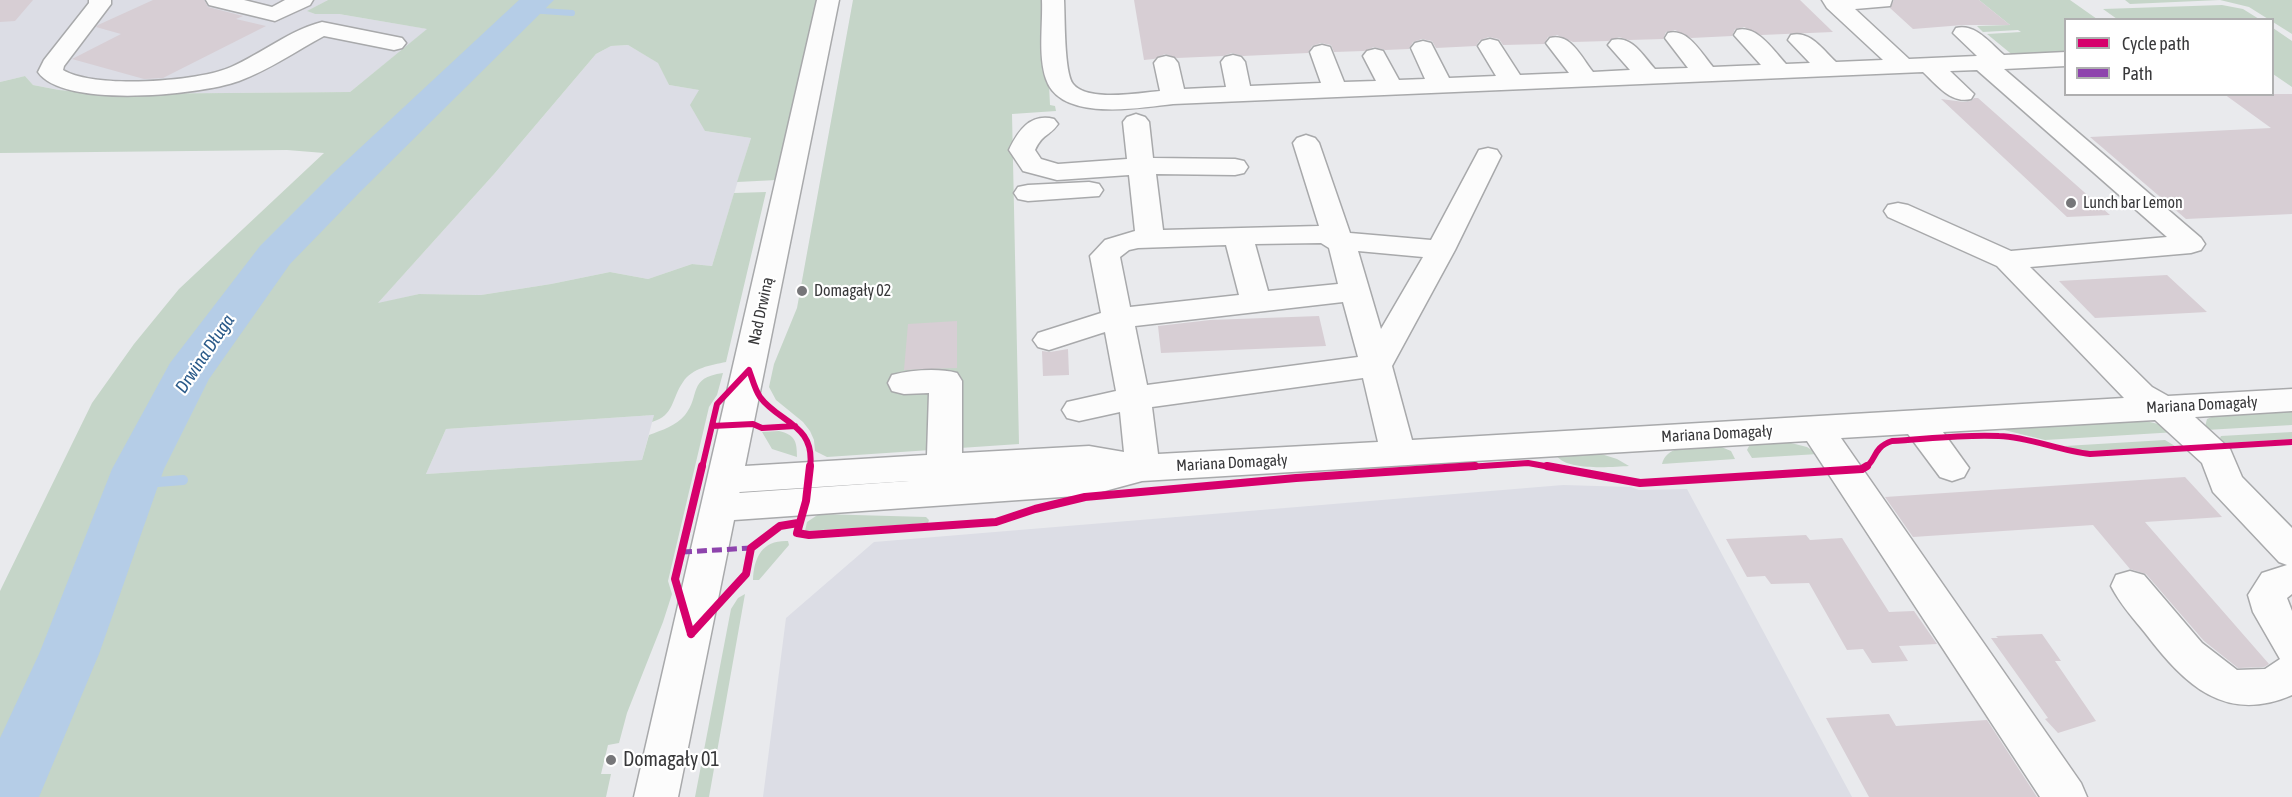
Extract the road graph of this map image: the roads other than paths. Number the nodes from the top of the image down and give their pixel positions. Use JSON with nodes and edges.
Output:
{"nodes":[{"id":1,"x":100,"y":0,"type":"edge"},
{"id":2,"x":217,"y":0,"type":"edge"},
{"id":3,"x":302,"y":0,"type":"edge"},
{"id":4,"x":828,"y":0,"type":"edge"},
{"id":5,"x":1053,"y":0,"type":"edge"},
{"id":6,"x":1882,"y":1,"type":"edge"},
{"id":7,"x":1834,"y":2,"type":"edge"},
{"id":8,"x":1964,"y":33,"type":"dead end"},
{"id":9,"x":1745,"y":35,"type":"dead end"},
{"id":10,"x":1676,"y":38,"type":"dead end"},
{"id":11,"x":1799,"y":39,"type":"dead end"},
{"id":12,"x":394,"y":43,"type":"dead end"},
{"id":13,"x":1558,"y":43,"type":"dead end"},
{"id":14,"x":1620,"y":45,"type":"dead end"},
{"id":15,"x":1490,"y":46,"type":"dead end"},
{"id":16,"x":1423,"y":48,"type":"dead end"},
{"id":17,"x":1322,"y":52,"type":"dead end"},
{"id":18,"x":1375,"y":56,"type":"dead end"},
{"id":19,"x":2064,"y":59,"type":"edge"},
{"id":20,"x":1233,"y":62,"type":"dead end"},
{"id":21,"x":1991,"y":62,"type":"junction"},
{"id":22,"x":1166,"y":63,"type":"dead end"},
{"id":23,"x":1929,"y":65,"type":"junction"},
{"id":24,"x":1903,"y":66,"type":"junction"},
{"id":25,"x":1830,"y":69,"type":"junction"},
{"id":26,"x":1780,"y":71,"type":"junction"},
{"id":27,"x":1706,"y":74,"type":"junction"},
{"id":28,"x":1649,"y":77,"type":"junction"},
{"id":29,"x":1586,"y":79,"type":"junction"},
{"id":30,"x":1512,"y":82,"type":"junction"},
{"id":31,"x":1440,"y":86,"type":"junction"},
{"id":32,"x":1391,"y":87,"type":"junction"},
{"id":33,"x":1335,"y":90,"type":"junction"},
{"id":34,"x":1240,"y":94,"type":"junction"},
{"id":35,"x":1962,"y":94,"type":"dead end"},
{"id":36,"x":1173,"y":97,"type":"junction"},
{"id":37,"x":1136,"y":122,"type":"dead end"},
{"id":38,"x":1045,"y":124,"type":"dead end"},
{"id":39,"x":1306,"y":143,"type":"dead end"},
{"id":40,"x":1488,"y":156,"type":"dead end"},
{"id":41,"x":1235,"y":167,"type":"dead end"},
{"id":42,"x":1142,"y":177,"type":"junction"},
{"id":43,"x":1028,"y":193,"type":"dead end"},
{"id":44,"x":1898,"y":211,"type":"dead end"},
{"id":45,"x":1238,"y":236,"type":"junction"},
{"id":46,"x":1150,"y":239,"type":"junction"},
{"id":47,"x":1338,"y":240,"type":"junction"},
{"id":48,"x":1441,"y":250,"type":"junction"},
{"id":49,"x":2007,"y":260,"type":"junction"},
{"id":50,"x":1355,"y":291,"type":"junction"},
{"id":51,"x":1256,"y":302,"type":"junction"},
{"id":52,"x":1117,"y":318,"type":"junction"},
{"id":53,"x":1049,"y":340,"type":"dead end"},
{"id":54,"x":1377,"y":365,"type":"junction"},
{"id":55,"x":904,"y":382,"type":"dead end"},
{"id":56,"x":1133,"y":398,"type":"junction"},
{"id":57,"x":2292,"y":400,"type":"edge"},
{"id":58,"x":2162,"y":407,"type":"junction"},
{"id":59,"x":1079,"y":410,"type":"dead end"},
{"id":60,"x":1917,"y":422,"type":"junction"},
{"id":61,"x":1816,"y":428,"type":"junction"},
{"id":62,"x":1397,"y":453,"type":"junction"},
{"id":63,"x":942,"y":467,"type":"junction"},
{"id":64,"x":1142,"y":468,"type":"junction"},
{"id":65,"x":1952,"y":468,"type":"dead end"},
{"id":66,"x":721,"y":494,"type":"junction"},
{"id":67,"x":2292,"y":552,"type":"edge"},
{"id":68,"x":2292,"y":578,"type":"edge"},
{"id":69,"x":2130,"y":586,"type":"dead end"},
{"id":70,"x":2292,"y":647,"type":"edge"},
{"id":71,"x":2292,"y":672,"type":"edge"},
{"id":72,"x":656,"y":797,"type":"edge"},
{"id":73,"x":2065,"y":797,"type":"edge"}],
"edges":[{"from":1,"to":12,"type":"street"},
{"from":2,"to":3,"type":"street"},
{"from":4,"to":66,"type":"street","name":"Nad Drwiną"},
{"from":5,"to":36,"type":"street"},
{"from":6,"to":7,"type":"street"},
{"from":7,"to":24,"type":"street"},
{"from":8,"to":21,"type":"street"},
{"from":9,"to":26,"type":"street"},
{"from":10,"to":27,"type":"street"},
{"from":11,"to":25,"type":"street"},
{"from":13,"to":29,"type":"street"},
{"from":14,"to":28,"type":"street"},
{"from":15,"to":30,"type":"street"},
{"from":16,"to":31,"type":"street"},
{"from":17,"to":33,"type":"street"},
{"from":18,"to":32,"type":"street"},
{"from":19,"to":21,"type":"street"},
{"from":20,"to":34,"type":"street"},
{"from":21,"to":23,"type":"street"},
{"from":21,"to":49,"type":"street"},
{"from":22,"to":36,"type":"street"},
{"from":23,"to":24,"type":"street"},
{"from":23,"to":35,"type":"street"},
{"from":24,"to":25,"type":"street"},
{"from":25,"to":26,"type":"street"},
{"from":26,"to":27,"type":"street"},
{"from":27,"to":28,"type":"street"},
{"from":28,"to":29,"type":"street"},
{"from":29,"to":30,"type":"street"},
{"from":30,"to":31,"type":"street"},
{"from":31,"to":32,"type":"street"},
{"from":32,"to":33,"type":"street"},
{"from":33,"to":34,"type":"street"},
{"from":34,"to":36,"type":"street"},
{"from":37,"to":42,"type":"street"},
{"from":38,"to":42,"type":"street"},
{"from":39,"to":47,"type":"street"},
{"from":40,"to":48,"type":"street"},
{"from":41,"to":42,"type":"street"},
{"from":42,"to":43,"type":"street"},
{"from":42,"to":46,"type":"street"},
{"from":44,"to":49,"type":"street"},
{"from":45,"to":46,"type":"street"},
{"from":45,"to":47,"type":"street"},
{"from":45,"to":51,"type":"street"},
{"from":46,"to":52,"type":"street"},
{"from":47,"to":48,"type":"street"},
{"from":47,"to":50,"type":"street"},
{"from":48,"to":54,"type":"street"},
{"from":49,"to":58,"type":"street"},
{"from":50,"to":51,"type":"street"},
{"from":50,"to":54,"type":"street"},
{"from":51,"to":52,"type":"street"},
{"from":52,"to":53,"type":"street"},
{"from":52,"to":56,"type":"street"},
{"from":54,"to":56,"type":"street"},
{"from":54,"to":62,"type":"street"},
{"from":55,"to":63,"type":"street"},
{"from":56,"to":59,"type":"street"},
{"from":56,"to":64,"type":"street"},
{"from":57,"to":58,"type":"street","name":"Mariana Domagały"},
{"from":58,"to":60,"type":"street","name":"Mariana Domagały"},
{"from":58,"to":67,"type":"street"},
{"from":60,"to":61,"type":"street","name":"Mariana Domagały"},
{"from":60,"to":65,"type":"street"},
{"from":61,"to":62,"type":"street","name":"Mariana Domagały"},
{"from":61,"to":73,"type":"street"},
{"from":62,"to":64,"type":"street","name":"Mariana Domagały"},
{"from":63,"to":64,"type":"street","name":"Mariana Domagały"},
{"from":63,"to":66,"type":"street","name":"Mariana Domagały"},
{"from":64,"to":66,"type":"street","name":"Mariana Domagały"},
{"from":66,"to":72,"type":"street","name":"Nad Drwiną"},
{"from":68,"to":70,"type":"street"},
{"from":69,"to":71,"type":"street"}]}
